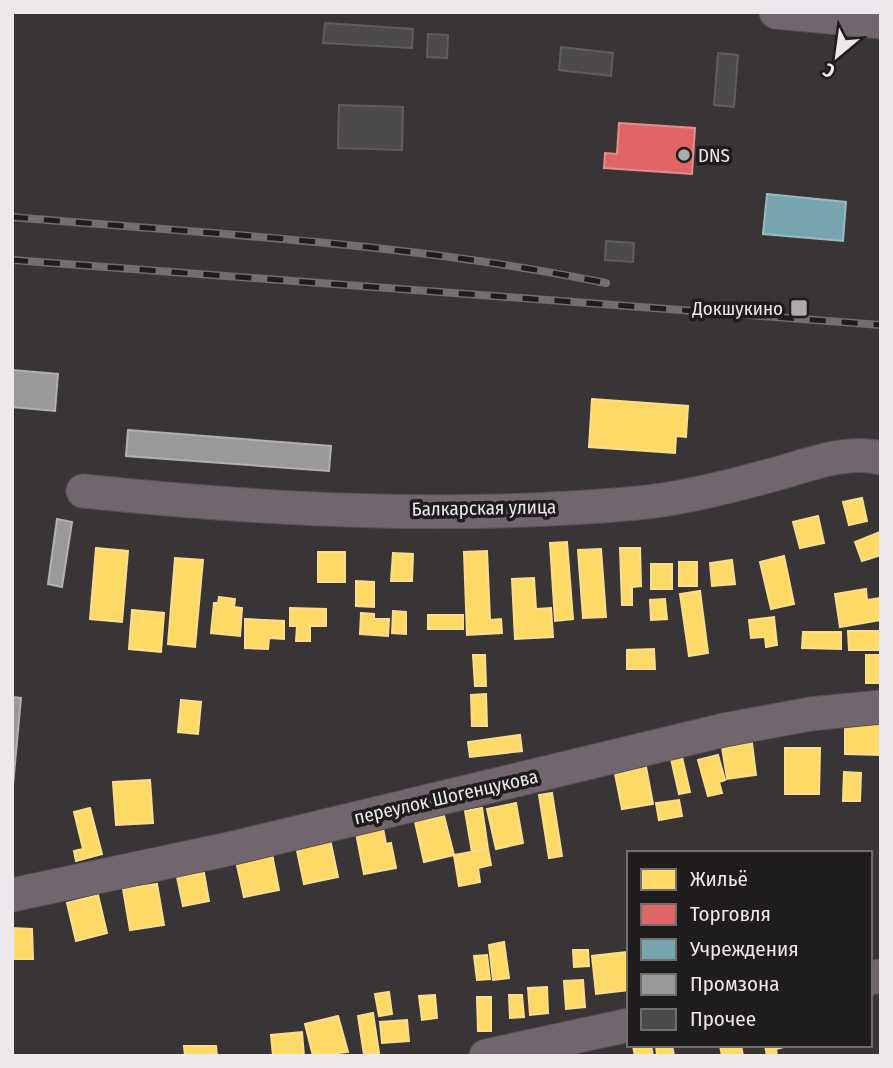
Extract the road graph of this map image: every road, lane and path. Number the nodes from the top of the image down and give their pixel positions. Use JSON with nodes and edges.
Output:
{"nodes":[{"id":1,"x":776,"y":12,"type":"edge"},
{"id":2,"x":881,"y":22,"type":"edge"},
{"id":3,"x":881,"y":458,"type":"edge"},
{"id":4,"x":83,"y":491,"type":"dead end"},
{"id":5,"x":881,"y":707,"type":"edge"},
{"id":6,"x":12,"y":895,"type":"edge"},
{"id":7,"x":627,"y":1025,"type":"edge"},
{"id":8,"x":486,"y":1056,"type":"edge"}],
"edges":[{"from":1,"to":2,"type":"street"},
{"from":3,"to":4,"type":"street","name":"Балкарская улица"},
{"from":5,"to":6,"type":"street","name":"переулок Шогенцукова"},
{"from":7,"to":8,"type":"street"}]}
